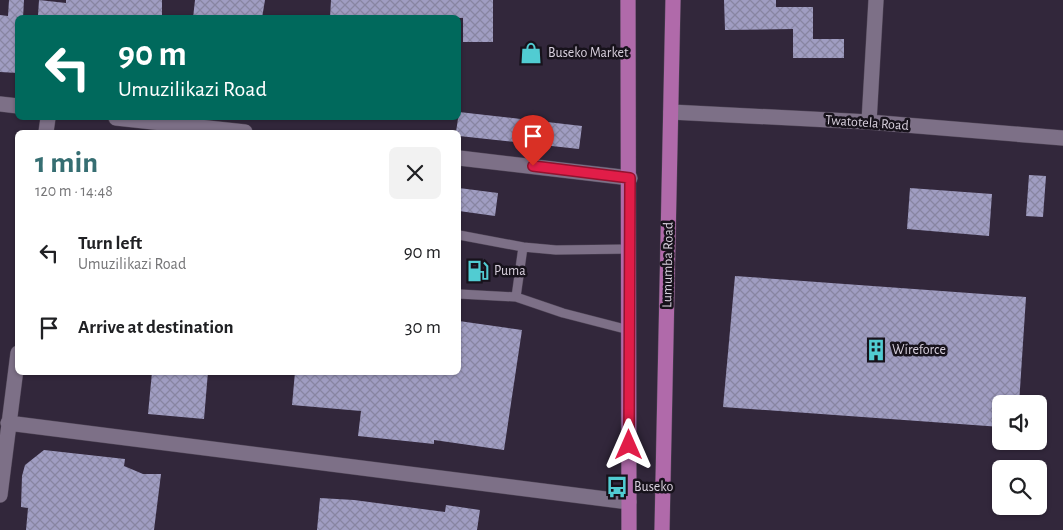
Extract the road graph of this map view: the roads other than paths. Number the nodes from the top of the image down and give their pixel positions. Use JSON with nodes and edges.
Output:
{"nodes":[{"id":1,"x":628,"y":0,"type":"edge"},
{"id":2,"x":673,"y":0,"type":"edge"},
{"id":3,"x":876,"y":0,"type":"edge"},
{"id":4,"x":0,"y":104,"type":"edge"},
{"id":5,"x":15,"y":106,"type":"edge"},
{"id":6,"x":671,"y":112,"type":"junction"},
{"id":7,"x":134,"y":120,"type":"edge"},
{"id":8,"x":868,"y":122,"type":"junction"},
{"id":9,"x":227,"y":130,"type":"edge"},
{"id":10,"x":1063,"y":138,"type":"edge"},
{"id":11,"x":461,"y":158,"type":"edge"},
{"id":12,"x":630,"y":178,"type":"junction"},
{"id":13,"x":461,"y":234,"type":"edge"},
{"id":14,"x":523,"y":247,"type":"junction"},
{"id":15,"x":630,"y":248,"type":"junction"},
{"id":16,"x":461,"y":294,"type":"edge"},
{"id":17,"x":516,"y":297,"type":"junction"},
{"id":18,"x":629,"y":330,"type":"junction"},
{"id":19,"x":15,"y":374,"type":"edge"},
{"id":20,"x":8,"y":423,"type":"junction"},
{"id":21,"x":0,"y":494,"type":"edge"},
{"id":22,"x":629,"y":502,"type":"junction"},
{"id":23,"x":629,"y":530,"type":"edge"},
{"id":24,"x":662,"y":530,"type":"edge"}],
"edges":[{"from":1,"to":12,"type":"main road"},
{"from":2,"to":6,"type":"main road","name":"Lumumba Road"},
{"from":3,"to":8,"type":"street"},
{"from":4,"to":5,"type":"street"},
{"from":6,"to":8,"type":"street","name":"Twatotela Road"},
{"from":6,"to":24,"type":"main road","name":"Lumumba Road"},
{"from":7,"to":9,"type":"street"},
{"from":8,"to":10,"type":"street","name":"Twatotela Road"},
{"from":11,"to":12,"type":"street"},
{"from":12,"to":15,"type":"main road"},
{"from":13,"to":14,"type":"lane"},
{"from":14,"to":15,"type":"lane"},
{"from":14,"to":17,"type":"lane"},
{"from":15,"to":18,"type":"main road"},
{"from":16,"to":17,"type":"lane"},
{"from":17,"to":18,"type":"lane"},
{"from":18,"to":22,"type":"main road"},
{"from":19,"to":20,"type":"street"},
{"from":20,"to":21,"type":"street"},
{"from":20,"to":22,"type":"street"},
{"from":22,"to":23,"type":"main road"}]}
